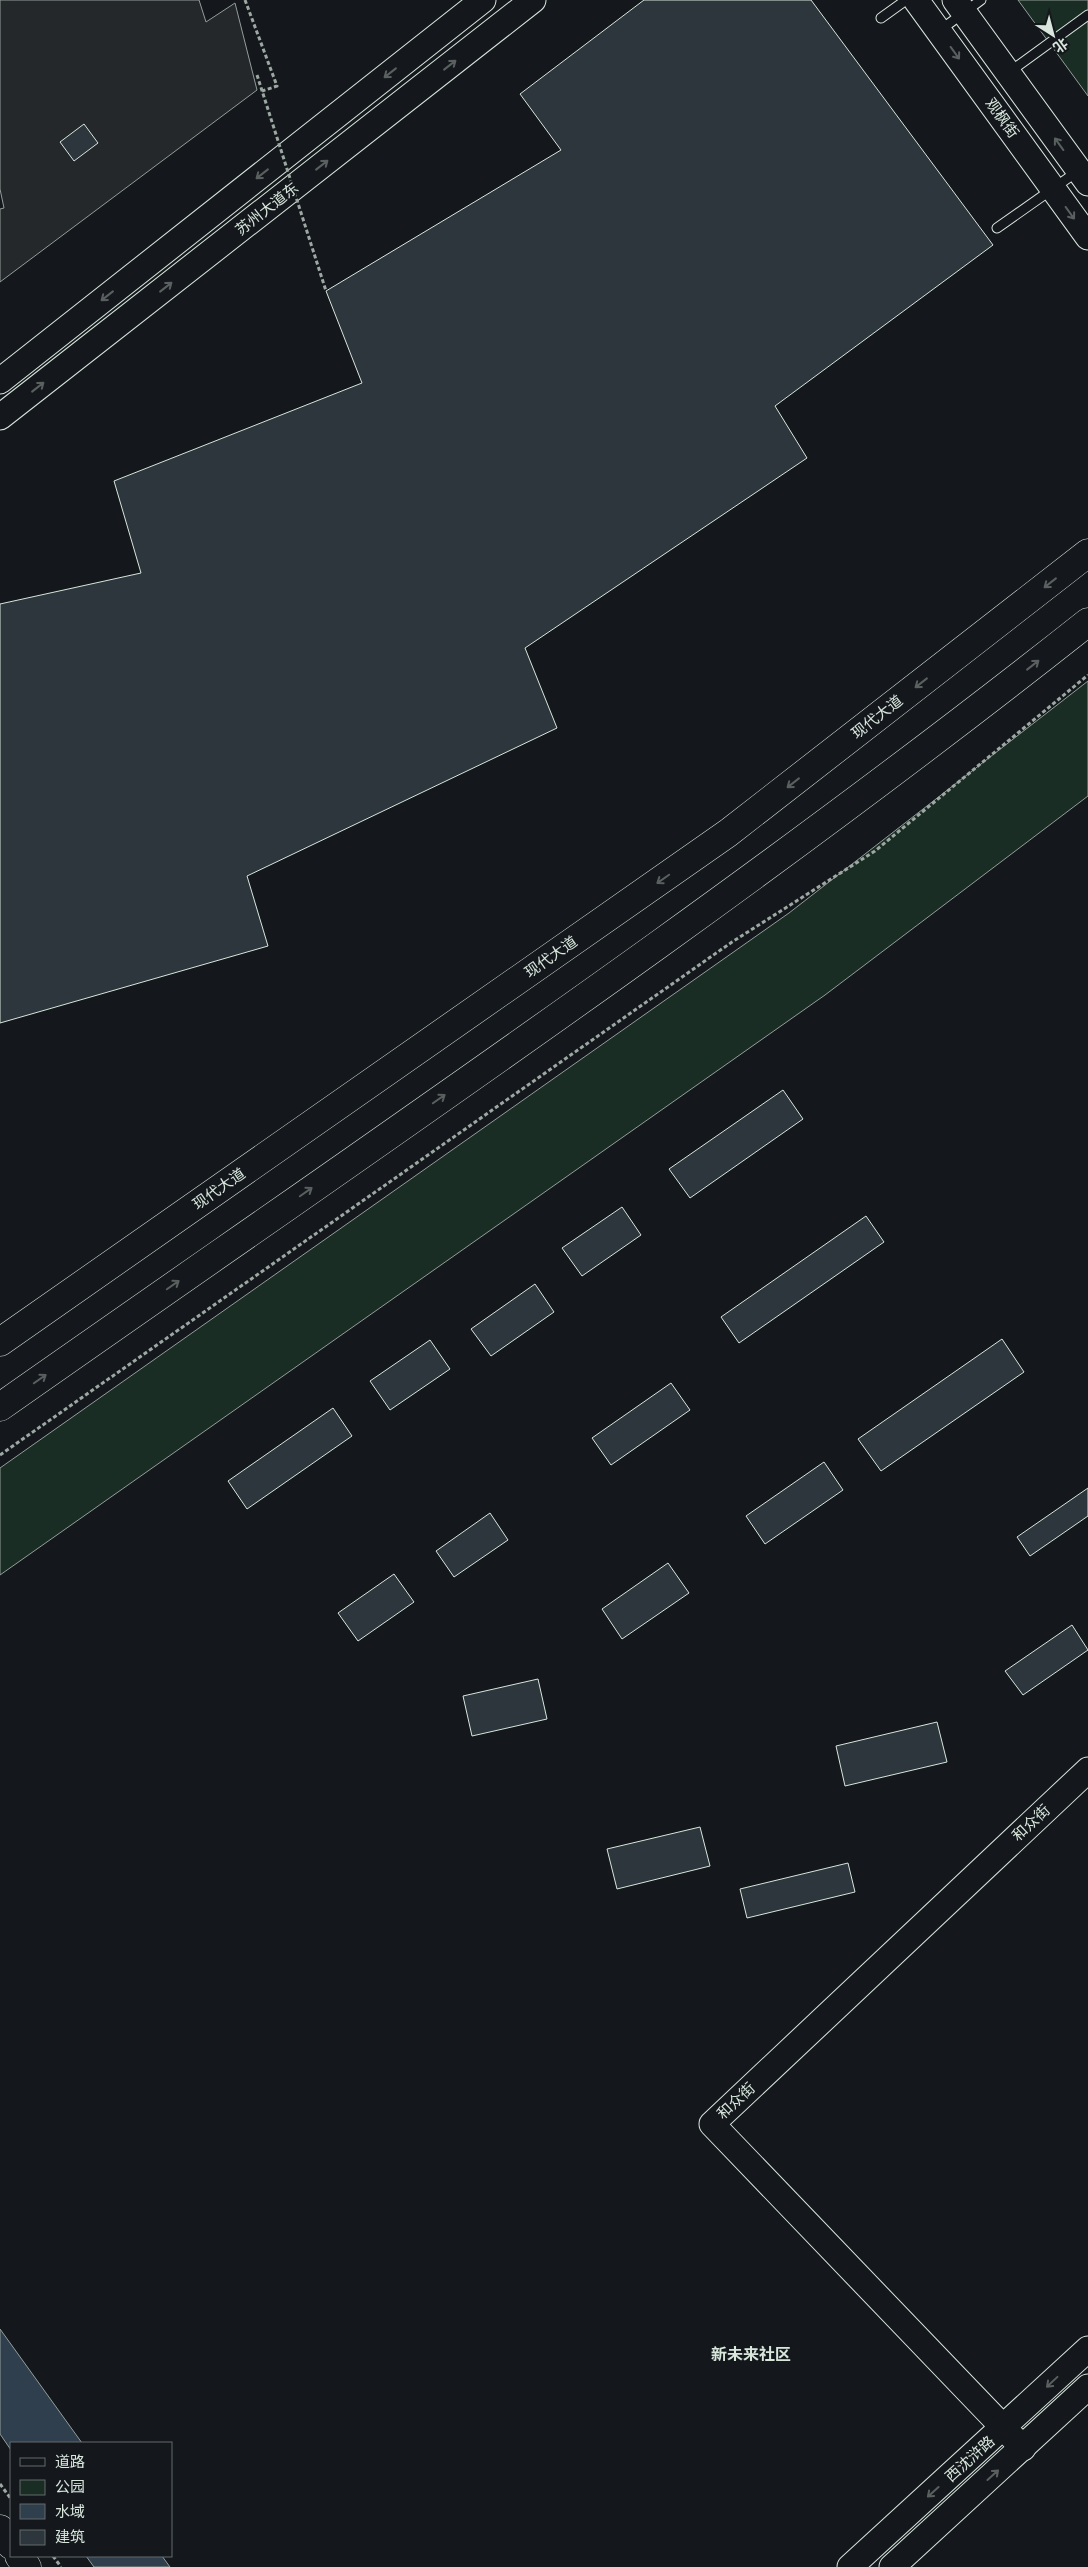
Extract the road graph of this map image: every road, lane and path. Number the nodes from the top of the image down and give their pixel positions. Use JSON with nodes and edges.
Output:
{"nodes":[{"id":1,"x":245,"y":0,"type":"edge"},
{"id":2,"x":483,"y":0,"type":"edge"},
{"id":3,"x":533,"y":0,"type":"edge"},
{"id":4,"x":906,"y":0,"type":"edge"},
{"id":5,"x":916,"y":0,"type":"edge"},
{"id":6,"x":967,"y":4,"type":"edge"},
{"id":7,"x":881,"y":18,"type":"dead end"},
{"id":8,"x":1087,"y":18,"type":"edge"},
{"id":9,"x":939,"y":31,"type":"junction"},
{"id":10,"x":1008,"y":73,"type":"junction"},
{"id":11,"x":257,"y":75,"type":"dead end"},
{"id":12,"x":262,"y":91,"type":"junction"},
{"id":13,"x":1083,"y":177,"type":"edge"},
{"id":14,"x":1053,"y":188,"type":"junction"},
{"id":15,"x":997,"y":228,"type":"dead end"},
{"id":16,"x":1088,"y":237,"type":"edge"},
{"id":17,"x":326,"y":291,"type":"dead end"},
{"id":18,"x":0,"y":381,"type":"edge"},
{"id":19,"x":0,"y":417,"type":"edge"},
{"id":20,"x":1088,"y":553,"type":"edge"},
{"id":21,"x":1088,"y":622,"type":"edge"},
{"id":22,"x":1088,"y":675,"type":"edge"},
{"id":23,"x":0,"y":1342,"type":"edge"},
{"id":24,"x":0,"y":1407,"type":"edge"},
{"id":25,"x":0,"y":1455,"type":"edge"},
{"id":26,"x":1088,"y":1770,"type":"edge"},
{"id":27,"x":1088,"y":2349,"type":"edge"},
{"id":28,"x":1088,"y":2387,"type":"edge"},
{"id":29,"x":1004,"y":2428,"type":"junction"},
{"id":30,"x":1023,"y":2448,"type":"junction"},
{"id":31,"x":0,"y":2484,"type":"edge"},
{"id":32,"x":10,"y":2498,"type":"edge"},
{"id":33,"x":0,"y":2529,"type":"edge"},
{"id":34,"x":10,"y":2544,"type":"edge"},
{"id":35,"x":850,"y":2567,"type":"edge"},
{"id":36,"x":892,"y":2567,"type":"edge"}],
"edges":[{"from":1,"to":12,"type":"path"},
{"from":2,"to":18,"type":"main road","name":"苏州大道东","one_way":true},
{"from":19,"to":3,"type":"main road","name":"苏州大道东","one_way":true},
{"from":4,"to":7,"type":"lane"},
{"from":5,"to":9,"type":"main road","name":"观枫街"},
{"from":6,"to":9,"type":"lane"},
{"from":6,"to":10,"type":"main road","name":"观枫街"},
{"from":8,"to":10,"type":"lane"},
{"from":9,"to":14,"type":"main road","name":"观枫街","one_way":true},
{"from":13,"to":10,"type":"main road","name":"观枫街","one_way":true},
{"from":11,"to":12,"type":"path","bridge":true},
{"from":12,"to":17,"type":"path","bridge":true},
{"from":13,"to":14,"type":"lane"},
{"from":14,"to":15,"type":"lane"},
{"from":14,"to":16,"type":"main road","name":"观枫街","one_way":true},
{"from":20,"to":23,"type":"main road","name":"现代大道","one_way":true},
{"from":24,"to":21,"type":"main road","one_way":true},
{"from":22,"to":25,"type":"path"},
{"from":26,"to":29,"type":"main road","name":"和众街"},
{"from":27,"to":29,"type":"main road","name":"西沈浒路","one_way":true},
{"from":28,"to":30,"type":"main road","name":"西沈浒路"},
{"from":29,"to":30,"type":"main road","name":"和众街"},
{"from":29,"to":35,"type":"main road","name":"西沈浒路","one_way":true},
{"from":36,"to":30,"type":"main road","name":"西沈浒路","one_way":true},
{"from":31,"to":32,"type":"path"},
{"from":33,"to":34,"type":"main road"}]}
